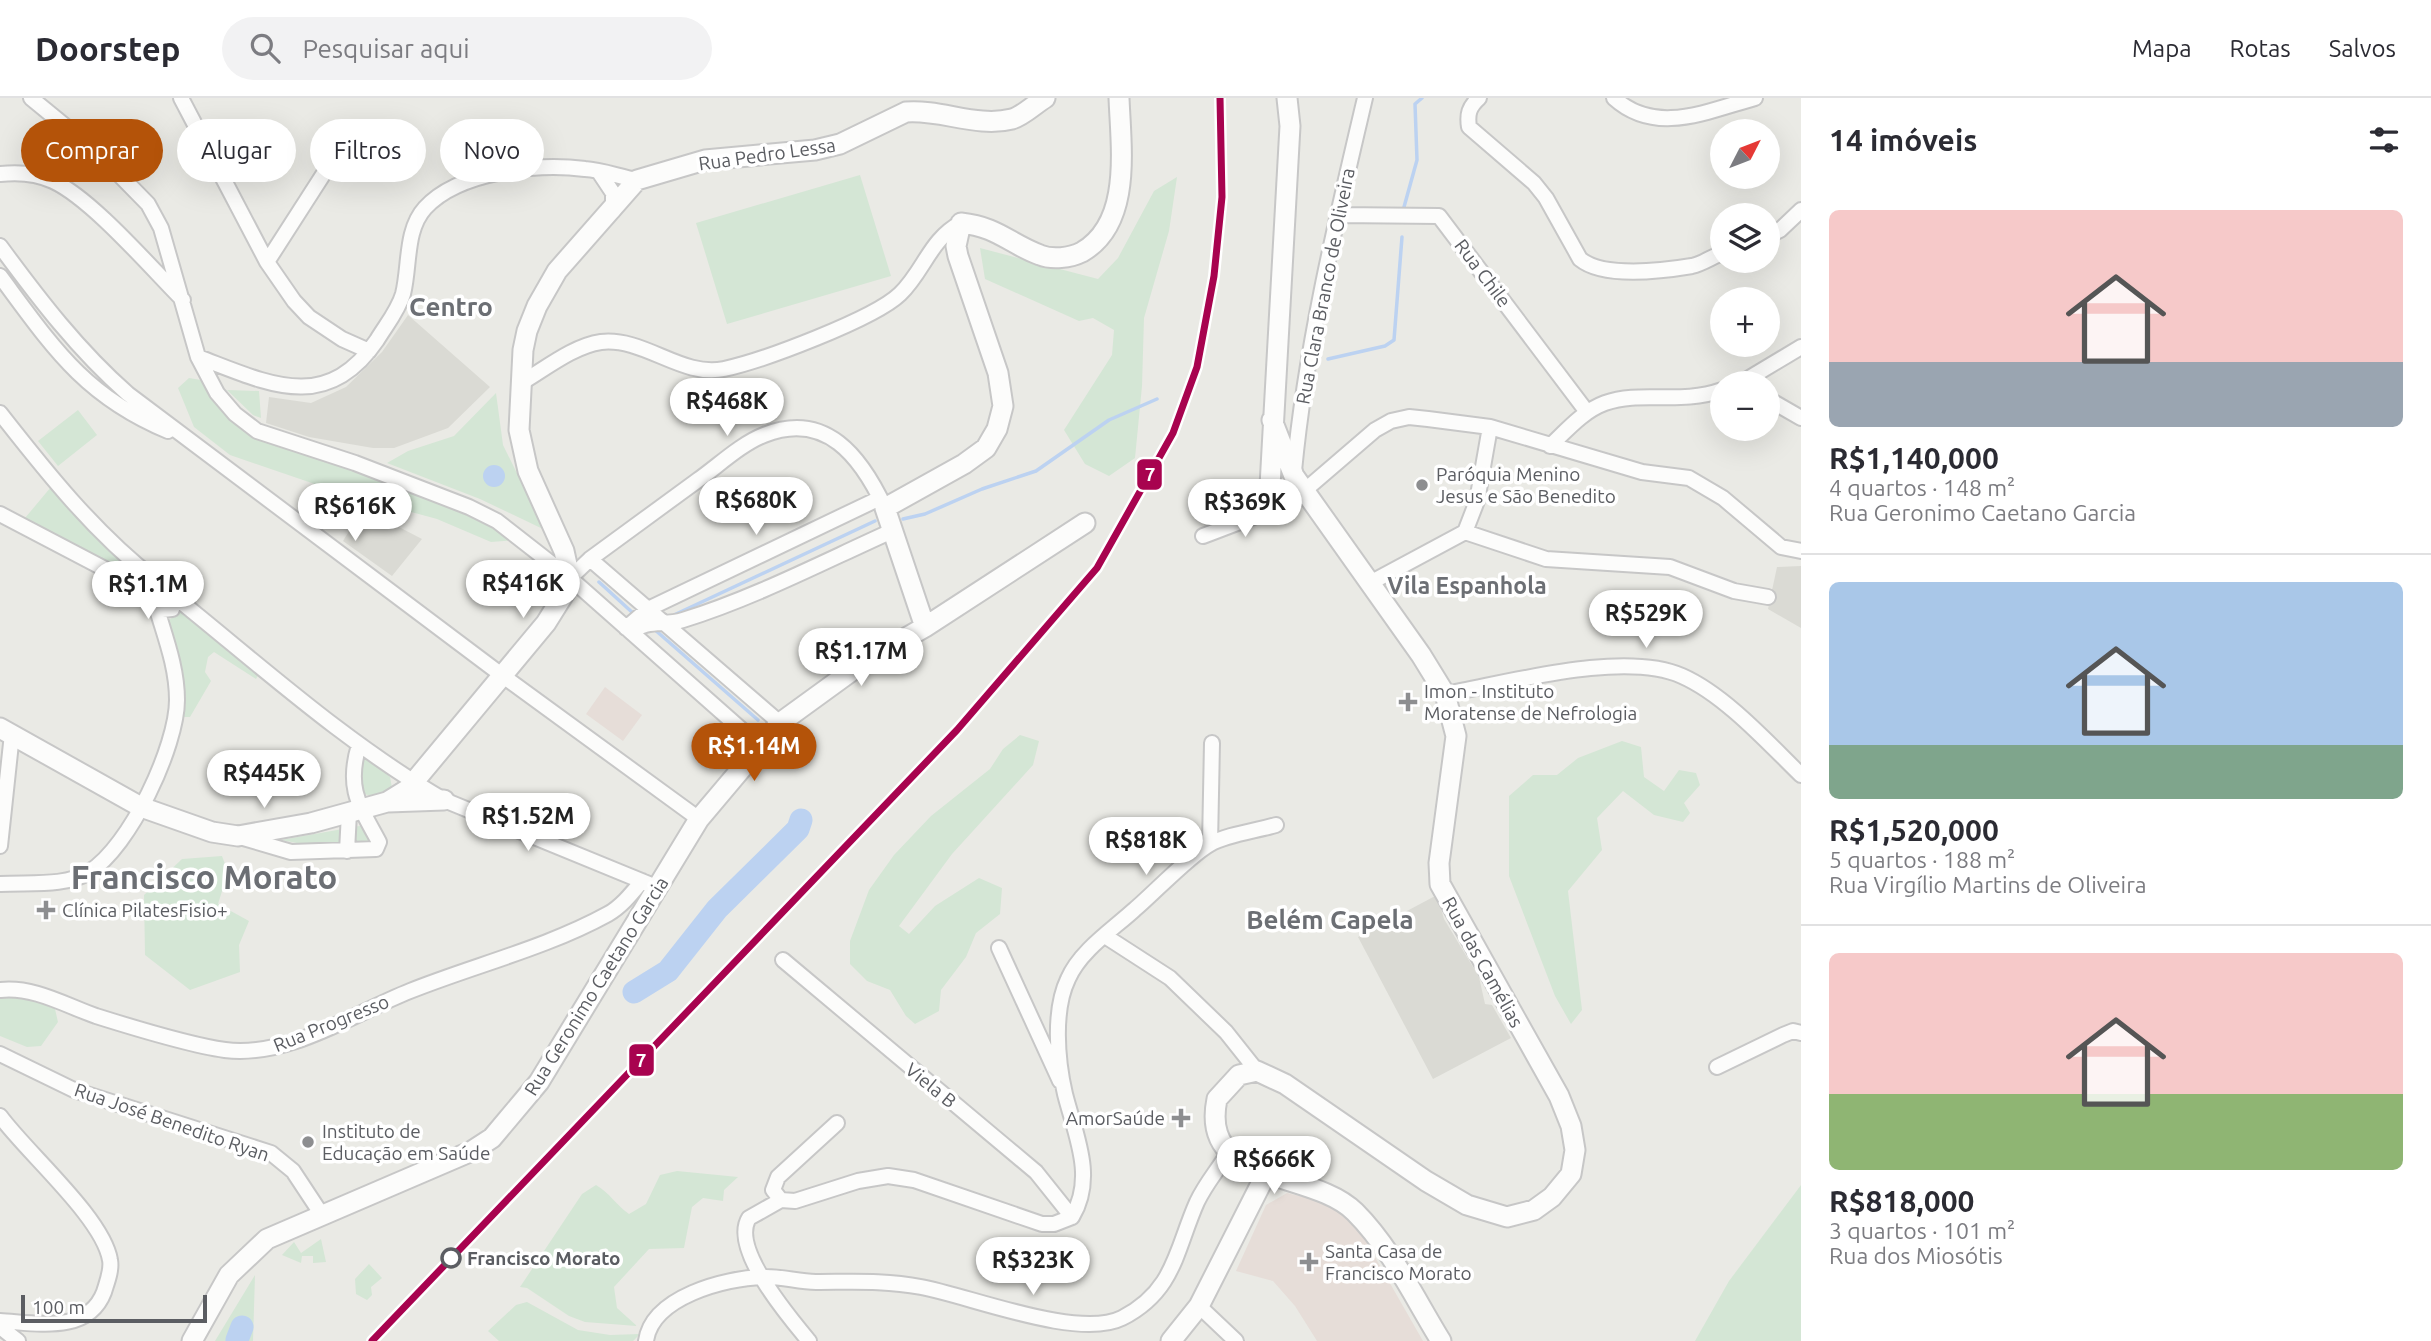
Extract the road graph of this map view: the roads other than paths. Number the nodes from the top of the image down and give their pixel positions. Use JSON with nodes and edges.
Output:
{"nodes":[{"id":1,"x":31,"y":98,"type":"edge"},
{"id":2,"x":181,"y":98,"type":"edge"},
{"id":3,"x":1045,"y":98,"type":"edge"},
{"id":4,"x":1119,"y":98,"type":"edge"},
{"id":5,"x":1287,"y":98,"type":"edge"},
{"id":6,"x":1365,"y":98,"type":"edge"},
{"id":7,"x":1479,"y":98,"type":"edge"},
{"id":8,"x":1614,"y":98,"type":"edge"},
{"id":9,"x":1755,"y":98,"type":"edge"},
{"id":10,"x":904,"y":106,"type":"edge"},
{"id":11,"x":599,"y":172,"type":"junction"},
{"id":12,"x":0,"y":174,"type":"edge"},
{"id":13,"x":637,"y":180,"type":"junction"},
{"id":14,"x":318,"y":182,"type":"edge"},
{"id":15,"x":1801,"y":210,"type":"edge"},
{"id":16,"x":613,"y":211,"type":"junction"},
{"id":17,"x":1337,"y":215,"type":"junction"},
{"id":18,"x":961,"y":223,"type":"junction"},
{"id":19,"x":1780,"y":230,"type":"edge"},
{"id":20,"x":0,"y":246,"type":"edge"},
{"id":21,"x":1710,"y":258,"type":"edge"},
{"id":22,"x":267,"y":262,"type":"junction"},
{"id":23,"x":0,"y":276,"type":"edge"},
{"id":24,"x":184,"y":301,"type":"junction"},
{"id":25,"x":1801,"y":347,"type":"edge"},
{"id":26,"x":369,"y":351,"type":"junction"},
{"id":27,"x":198,"y":357,"type":"junction"},
{"id":28,"x":1763,"y":371,"type":"edge"},
{"id":29,"x":521,"y":383,"type":"junction"},
{"id":30,"x":1710,"y":395,"type":"edge"},
{"id":31,"x":1780,"y":406,"type":"edge"},
{"id":32,"x":1587,"y":412,"type":"junction"},
{"id":33,"x":0,"y":413,"type":"edge"},
{"id":34,"x":1801,"y":418,"type":"edge"},
{"id":35,"x":1272,"y":420,"type":"junction"},
{"id":36,"x":1490,"y":427,"type":"junction"},
{"id":37,"x":186,"y":438,"type":"junction"},
{"id":38,"x":1550,"y":446,"type":"junction"},
{"id":39,"x":1299,"y":484,"type":"junction"},
{"id":40,"x":882,"y":503,"type":"junction"},
{"id":41,"x":1274,"y":509,"type":"junction"},
{"id":42,"x":0,"y":514,"type":"edge"},
{"id":43,"x":1085,"y":523,"type":"dead end"},
{"id":44,"x":892,"y":531,"type":"junction"},
{"id":45,"x":1465,"y":532,"type":"junction"},
{"id":46,"x":1203,"y":536,"type":"dead end"},
{"id":47,"x":1801,"y":551,"type":"edge"},
{"id":48,"x":590,"y":559,"type":"junction"},
{"id":49,"x":570,"y":578,"type":"junction"},
{"id":50,"x":1370,"y":583,"type":"junction"},
{"id":51,"x":149,"y":585,"type":"junction"},
{"id":52,"x":175,"y":597,"type":"junction"},
{"id":53,"x":1768,"y":597,"type":"dead end"},
{"id":54,"x":156,"y":606,"type":"junction"},
{"id":55,"x":648,"y":609,"type":"junction"},
{"id":56,"x":664,"y":622,"type":"junction"},
{"id":57,"x":925,"y":627,"type":"junction"},
{"id":58,"x":629,"y":630,"type":"junction"},
{"id":59,"x":503,"y":676,"type":"junction"},
{"id":60,"x":1445,"y":694,"type":"junction"},
{"id":61,"x":780,"y":723,"type":"junction"},
{"id":62,"x":6,"y":731,"type":"edge"},
{"id":63,"x":1212,"y":743,"type":"dead end"},
{"id":64,"x":359,"y":745,"type":"junction"},
{"id":65,"x":760,"y":746,"type":"junction"},
{"id":66,"x":1801,"y":775,"type":"edge"},
{"id":67,"x":415,"y":783,"type":"junction"},
{"id":68,"x":444,"y":800,"type":"junction"},
{"id":69,"x":387,"y":802,"type":"junction"},
{"id":70,"x":141,"y":807,"type":"junction"},
{"id":71,"x":355,"y":812,"type":"junction"},
{"id":72,"x":699,"y":819,"type":"junction"},
{"id":73,"x":1276,"y":825,"type":"dead end"},
{"id":74,"x":238,"y":836,"type":"junction"},
{"id":75,"x":1210,"y":844,"type":"junction"},
{"id":76,"x":0,"y":846,"type":"edge"},
{"id":77,"x":348,"y":851,"type":"junction"},
{"id":78,"x":0,"y":884,"type":"edge"},
{"id":79,"x":650,"y":884,"type":"junction"},
{"id":80,"x":1105,"y":936,"type":"junction"},
{"id":81,"x":999,"y":948,"type":"dead end"},
{"id":82,"x":783,"y":960,"type":"dead end"},
{"id":83,"x":0,"y":990,"type":"edge"},
{"id":84,"x":1801,"y":1033,"type":"edge"},
{"id":85,"x":0,"y":1054,"type":"edge"},
{"id":86,"x":1717,"y":1068,"type":"dead end"},
{"id":87,"x":1256,"y":1071,"type":"junction"},
{"id":88,"x":1065,"y":1092,"type":"junction"},
{"id":89,"x":0,"y":1116,"type":"edge"},
{"id":90,"x":838,"y":1123,"type":"dead end"},
{"id":91,"x":1228,"y":1153,"type":"junction"},
{"id":92,"x":1267,"y":1172,"type":"junction"},
{"id":93,"x":781,"y":1200,"type":"junction"},
{"id":94,"x":321,"y":1216,"type":"junction"},
{"id":95,"x":1072,"y":1217,"type":"junction"},
{"id":96,"x":762,"y":1277,"type":"junction"},
{"id":97,"x":1199,"y":1306,"type":"junction"},
{"id":98,"x":0,"y":1324,"type":"edge"},
{"id":99,"x":18,"y":1341,"type":"edge"},
{"id":100,"x":192,"y":1341,"type":"edge"},
{"id":101,"x":646,"y":1341,"type":"edge"},
{"id":102,"x":809,"y":1341,"type":"edge"},
{"id":103,"x":1171,"y":1341,"type":"edge"},
{"id":104,"x":1236,"y":1341,"type":"edge"},
{"id":105,"x":1441,"y":1341,"type":"edge"}],
"edges":[{"from":1,"to":24,"type":"street"},
{"from":2,"to":22,"type":"street"},
{"from":3,"to":10,"type":"main road"},
{"from":4,"to":18,"type":"main road"},
{"from":5,"to":35,"type":"main road"},
{"from":6,"to":17,"type":"street","name":"Rua Clara Branco de Oliveira"},
{"from":7,"to":21,"type":"street"},
{"from":8,"to":9,"type":"street"},
{"from":10,"to":13,"type":"main road","name":"Rua Pedro Lessa"},
{"from":11,"to":13,"type":"street"},
{"from":11,"to":16,"type":"street"},
{"from":11,"to":26,"type":"street"},
{"from":12,"to":24,"type":"street"},
{"from":13,"to":16,"type":"main road"},
{"from":14,"to":22,"type":"street"},
{"from":15,"to":19,"type":"street"},
{"from":16,"to":29,"type":"main road"},
{"from":17,"to":32,"type":"street","name":"Rua Chile"},
{"from":17,"to":39,"type":"street","name":"Rua Clara Branco de Oliveira"},
{"from":18,"to":29,"type":"street"},
{"from":18,"to":40,"type":"main road"},
{"from":20,"to":37,"type":"street"},
{"from":22,"to":26,"type":"street"},
{"from":23,"to":37,"type":"street"},
{"from":24,"to":27,"type":"street"},
{"from":25,"to":28,"type":"street"},
{"from":26,"to":27,"type":"street"},
{"from":27,"to":49,"type":"street"},
{"from":29,"to":49,"type":"main road"},
{"from":30,"to":32,"type":"street"},
{"from":31,"to":34,"type":"street"},
{"from":32,"to":38,"type":"street"},
{"from":33,"to":51,"type":"street"},
{"from":35,"to":39,"type":"main road","name":"Rua das Camélias"},
{"from":35,"to":41,"type":"main road"},
{"from":36,"to":38,"type":"street"},
{"from":36,"to":39,"type":"street"},
{"from":36,"to":45,"type":"street"},
{"from":37,"to":59,"type":"street"},
{"from":38,"to":47,"type":"street"},
{"from":39,"to":41,"type":"main road"},
{"from":39,"to":50,"type":"main road","name":"Rua das Camélias"},
{"from":40,"to":44,"type":"main road"},
{"from":40,"to":48,"type":"street"},
{"from":40,"to":55,"type":"street"},
{"from":41,"to":46,"type":"street"},
{"from":42,"to":51,"type":"street"},
{"from":43,"to":57,"type":"main road","name":"Rua Geronimo Caetano Garcia"},
{"from":44,"to":56,"type":"street"},
{"from":44,"to":57,"type":"main road"},
{"from":45,"to":50,"type":"street"},
{"from":45,"to":53,"type":"street"},
{"from":48,"to":49,"type":"street"},
{"from":48,"to":55,"type":"street"},
{"from":49,"to":58,"type":"street"},
{"from":49,"to":59,"type":"main road"},
{"from":50,"to":60,"type":"main road","name":"Rua das Camélias"},
{"from":51,"to":52,"type":"street"},
{"from":51,"to":54,"type":"street"},
{"from":52,"to":54,"type":"street"},
{"from":52,"to":64,"type":"street"},
{"from":54,"to":70,"type":"street"},
{"from":55,"to":56,"type":"street"},
{"from":55,"to":58,"type":"street"},
{"from":56,"to":58,"type":"street"},
{"from":56,"to":61,"type":"street"},
{"from":57,"to":61,"type":"main road","name":"Rua Geronimo Caetano Garcia"},
{"from":58,"to":65,"type":"street"},
{"from":59,"to":67,"type":"main road"},
{"from":59,"to":72,"type":"street"},
{"from":60,"to":66,"type":"street"},
{"from":60,"to":87,"type":"main road","name":"Rua das Camélias"},
{"from":61,"to":65,"type":"main road","name":"Rua Geronimo Caetano Garcia"},
{"from":62,"to":70,"type":"main road"},
{"from":62,"to":76,"type":"street"},
{"from":63,"to":75,"type":"street"},
{"from":64,"to":67,"type":"street"},
{"from":64,"to":71,"type":"street"},
{"from":65,"to":72,"type":"main road","name":"Rua Geronimo Caetano Garcia"},
{"from":67,"to":68,"type":"street"},
{"from":67,"to":69,"type":"main road"},
{"from":68,"to":69,"type":"main road"},
{"from":68,"to":79,"type":"street"},
{"from":69,"to":71,"type":"main road"},
{"from":70,"to":74,"type":"main road"},
{"from":70,"to":78,"type":"street"},
{"from":71,"to":74,"type":"main road"},
{"from":71,"to":77,"type":"street"},
{"from":71,"to":77,"type":"street"},
{"from":72,"to":79,"type":"main road","name":"Rua Geronimo Caetano Garcia"},
{"from":73,"to":75,"type":"street"},
{"from":74,"to":77,"type":"street"},
{"from":75,"to":80,"type":"street"},
{"from":79,"to":83,"type":"street","name":"Rua Progresso"},
{"from":79,"to":94,"type":"main road","name":"Rua Geronimo Caetano Garcia"},
{"from":80,"to":87,"type":"street"},
{"from":80,"to":88,"type":"street"},
{"from":81,"to":88,"type":"street"},
{"from":82,"to":95,"type":"street","name":"Viela B"},
{"from":84,"to":86,"type":"street"},
{"from":85,"to":94,"type":"street","name":"Rua José Benedito Ryan"},
{"from":87,"to":91,"type":"main road"},
{"from":88,"to":95,"type":"street"},
{"from":89,"to":98,"type":"street"},
{"from":90,"to":93,"type":"street"},
{"from":91,"to":92,"type":"main road"},
{"from":91,"to":96,"type":"street"},
{"from":92,"to":97,"type":"main road"},
{"from":92,"to":105,"type":"main road"},
{"from":93,"to":95,"type":"street"},
{"from":93,"to":96,"type":"street"},
{"from":94,"to":100,"type":"main road","name":"Rua Geronimo Caetano Garcia"},
{"from":96,"to":101,"type":"street"},
{"from":96,"to":102,"type":"street"},
{"from":97,"to":103,"type":"main road"},
{"from":97,"to":104,"type":"street"},
{"from":98,"to":99,"type":"street"}]}
